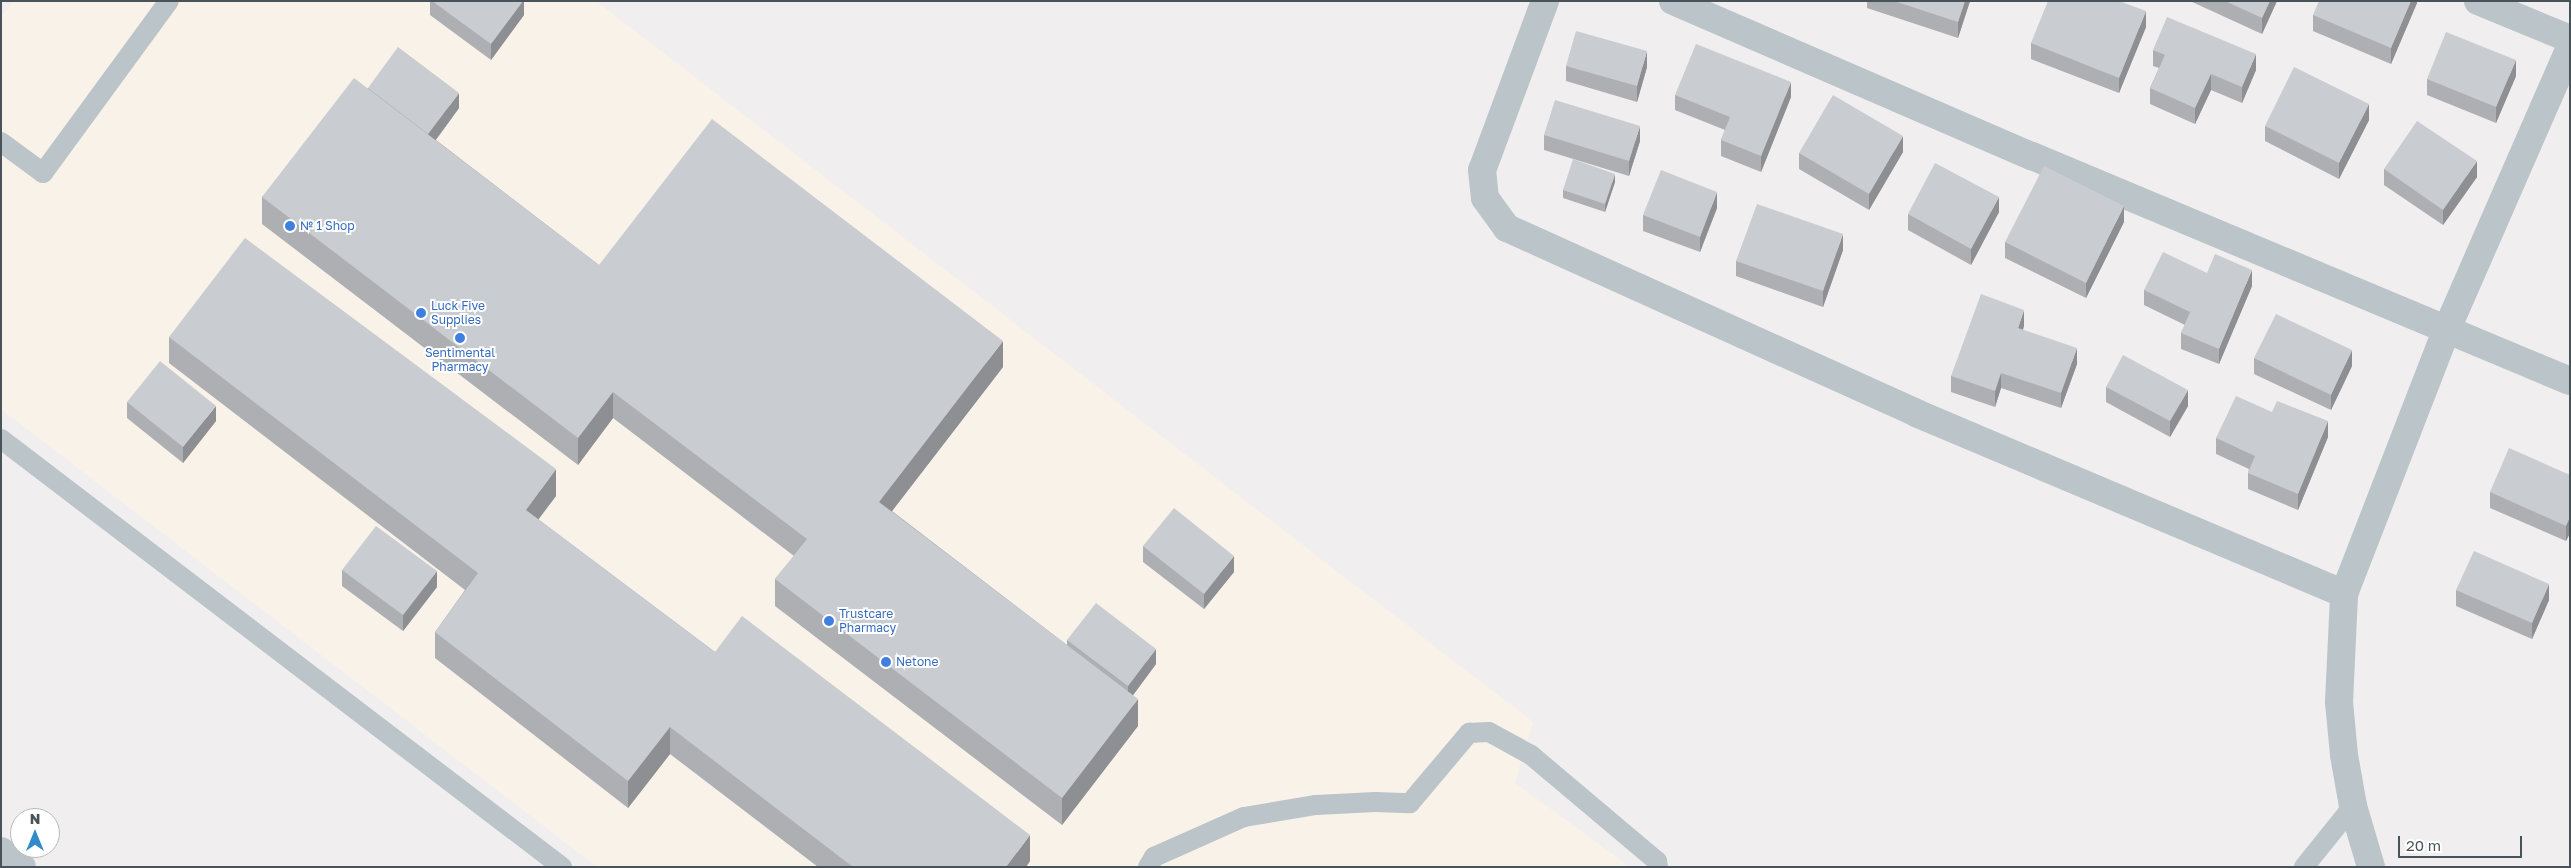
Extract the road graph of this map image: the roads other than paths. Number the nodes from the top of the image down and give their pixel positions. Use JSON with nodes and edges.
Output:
{"nodes":[{"id":1,"x":169,"y":1,"type":"edge"},
{"id":2,"x":1545,"y":1,"type":"edge"},
{"id":3,"x":1673,"y":1,"type":"edge"},
{"id":4,"x":2478,"y":1,"type":"edge"},
{"id":5,"x":2570,"y":39,"type":"edge"},
{"id":6,"x":2570,"y":48,"type":"edge"},
{"id":7,"x":1,"y":142,"type":"edge"},
{"id":8,"x":2447,"y":329,"type":"junction"},
{"id":9,"x":2570,"y":381,"type":"edge"},
{"id":10,"x":1,"y":439,"type":"edge"},
{"id":11,"x":2344,"y":594,"type":"junction"},
{"id":12,"x":2353,"y":806,"type":"junction"},
{"id":13,"x":1,"y":851,"type":"edge"},
{"id":14,"x":22,"y":867,"type":"edge"},
{"id":15,"x":562,"y":867,"type":"edge"},
{"id":16,"x":1148,"y":867,"type":"edge"},
{"id":17,"x":1658,"y":867,"type":"edge"},
{"id":18,"x":2304,"y":867,"type":"edge"},
{"id":19,"x":2371,"y":867,"type":"edge"}],
"edges":[{"from":1,"to":7,"type":"lane"},
{"from":2,"to":11,"type":"street"},
{"from":3,"to":8,"type":"street"},
{"from":4,"to":5,"type":"street"},
{"from":6,"to":8,"type":"street"},
{"from":8,"to":9,"type":"street"},
{"from":8,"to":11,"type":"street"},
{"from":10,"to":15,"type":"lane"},
{"from":11,"to":12,"type":"street"},
{"from":12,"to":18,"type":"lane"},
{"from":12,"to":19,"type":"street"},
{"from":13,"to":14,"type":"street"},
{"from":16,"to":17,"type":"lane"}]}
